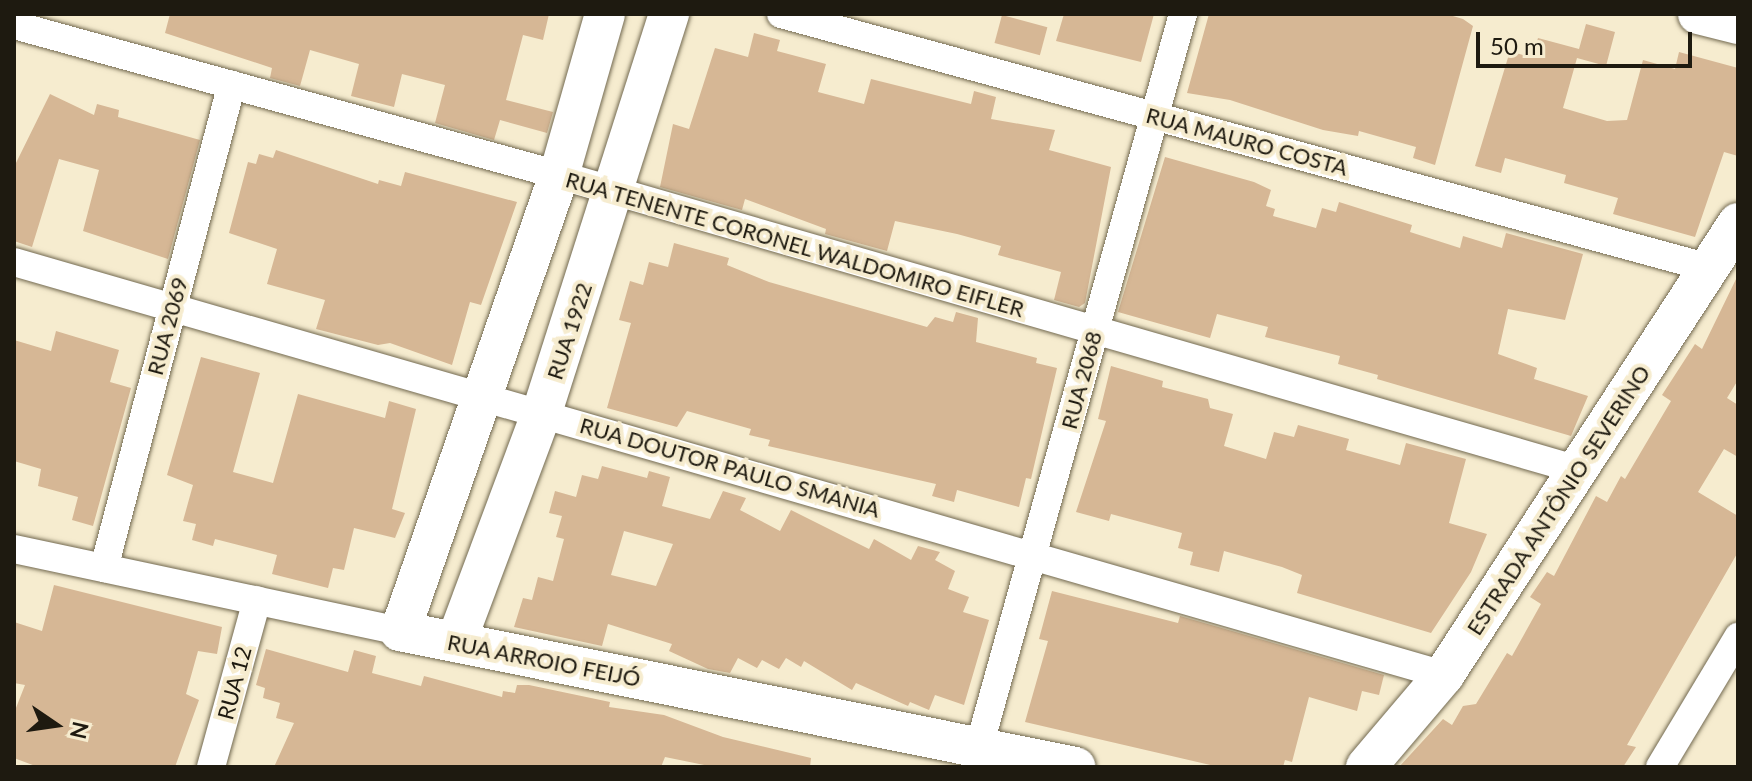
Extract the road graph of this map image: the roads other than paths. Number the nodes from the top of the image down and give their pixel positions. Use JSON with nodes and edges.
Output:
{"nodes":[{"id":1,"x":605,"y":14,"type":"edge"},
{"id":2,"x":669,"y":14,"type":"edge"},
{"id":3,"x":781,"y":14,"type":"edge"},
{"id":4,"x":1183,"y":14,"type":"edge"},
{"id":5,"x":1698,"y":14,"type":"edge"},
{"id":6,"x":1738,"y":24,"type":"edge"},
{"id":7,"x":14,"y":25,"type":"edge"},
{"id":8,"x":232,"y":85,"type":"junction"},
{"id":9,"x":1155,"y":116,"type":"junction"},
{"id":10,"x":559,"y":175,"type":"junction"},
{"id":11,"x":614,"y":195,"type":"junction"},
{"id":12,"x":1738,"y":223,"type":"edge"},
{"id":13,"x":14,"y":262,"type":"edge"},
{"id":14,"x":1713,"y":269,"type":"junction"},
{"id":15,"x":171,"y":311,"type":"junction"},
{"id":16,"x":1094,"y":331,"type":"junction"},
{"id":17,"x":482,"y":394,"type":"junction"},
{"id":18,"x":542,"y":412,"type":"junction"},
{"id":19,"x":1575,"y":469,"type":"junction"},
{"id":20,"x":14,"y":549,"type":"edge"},
{"id":21,"x":1034,"y":555,"type":"junction"},
{"id":22,"x":104,"y":568,"type":"junction"},
{"id":23,"x":257,"y":600,"type":"junction"},
{"id":24,"x":400,"y":631,"type":"junction"},
{"id":25,"x":1738,"y":637,"type":"edge"},
{"id":26,"x":456,"y":642,"type":"junction"},
{"id":27,"x":1444,"y":675,"type":"junction"},
{"id":28,"x":979,"y":747,"type":"junction"},
{"id":29,"x":211,"y":767,"type":"edge"},
{"id":30,"x":1075,"y":767,"type":"edge"},
{"id":31,"x":1366,"y":767,"type":"edge"},
{"id":32,"x":1660,"y":767,"type":"edge"}],
"edges":[{"from":1,"to":10,"type":"street"},
{"from":2,"to":11,"type":"street","name":"RUA 1922"},
{"from":3,"to":9,"type":"street","name":"RUA MAURO COSTA"},
{"from":4,"to":9,"type":"street","name":"RUA 2068"},
{"from":5,"to":6,"type":"street"},
{"from":7,"to":8,"type":"street","name":"RUA TENENTE CORONEL WALDOMIRO EIFLER"},
{"from":8,"to":10,"type":"street","name":"RUA TENENTE CORONEL WALDOMIRO EIFLER"},
{"from":8,"to":15,"type":"street","name":"RUA 2069"},
{"from":9,"to":14,"type":"street","name":"RUA MAURO COSTA"},
{"from":9,"to":16,"type":"street","name":"RUA 2068"},
{"from":10,"to":11,"type":"street","name":"RUA TENENTE CORONEL WALDOMIRO EIFLER"},
{"from":10,"to":17,"type":"street"},
{"from":11,"to":16,"type":"street","name":"RUA TENENTE CORONEL WALDOMIRO EIFLER"},
{"from":11,"to":18,"type":"street","name":"RUA 1922"},
{"from":12,"to":14,"type":"street","name":"ESTRADA ANTÔNIO SEVERINO"},
{"from":13,"to":15,"type":"street","name":"RUA DOUTOR PAULO SMANIA"},
{"from":14,"to":19,"type":"street","name":"ESTRADA ANTÔNIO SEVERINO"},
{"from":15,"to":17,"type":"street","name":"RUA DOUTOR PAULO SMANIA"},
{"from":15,"to":22,"type":"street","name":"RUA 2069"},
{"from":16,"to":19,"type":"street","name":"RUA TENENTE CORONEL WALDOMIRO EIFLER"},
{"from":16,"to":21,"type":"street","name":"RUA 2068"},
{"from":17,"to":18,"type":"street","name":"RUA DOUTOR PAULO SMANIA"},
{"from":17,"to":24,"type":"street"},
{"from":18,"to":21,"type":"street","name":"RUA DOUTOR PAULO SMANIA"},
{"from":18,"to":26,"type":"street","name":"RUA 1922"},
{"from":19,"to":27,"type":"street","name":"ESTRADA ANTÔNIO SEVERINO"},
{"from":20,"to":22,"type":"street","name":"RUA ARROIO FEIJÓ"},
{"from":21,"to":27,"type":"street","name":"RUA DOUTOR PAULO SMANIA"},
{"from":21,"to":28,"type":"street","name":"RUA 2068"},
{"from":22,"to":23,"type":"street","name":"RUA ARROIO FEIJÓ"},
{"from":23,"to":24,"type":"street","name":"RUA ARROIO FEIJÓ"},
{"from":23,"to":29,"type":"street","name":"RUA 12"},
{"from":24,"to":26,"type":"street","name":"RUA ARROIO FEIJÓ"},
{"from":25,"to":32,"type":"street"},
{"from":26,"to":28,"type":"street","name":"RUA ARROIO FEIJÓ"},
{"from":27,"to":31,"type":"street","name":"ESTRADA ANTÔNIO SEVERINO"},
{"from":28,"to":30,"type":"street","name":"RUA ARROIO FEIJÓ"}]}
